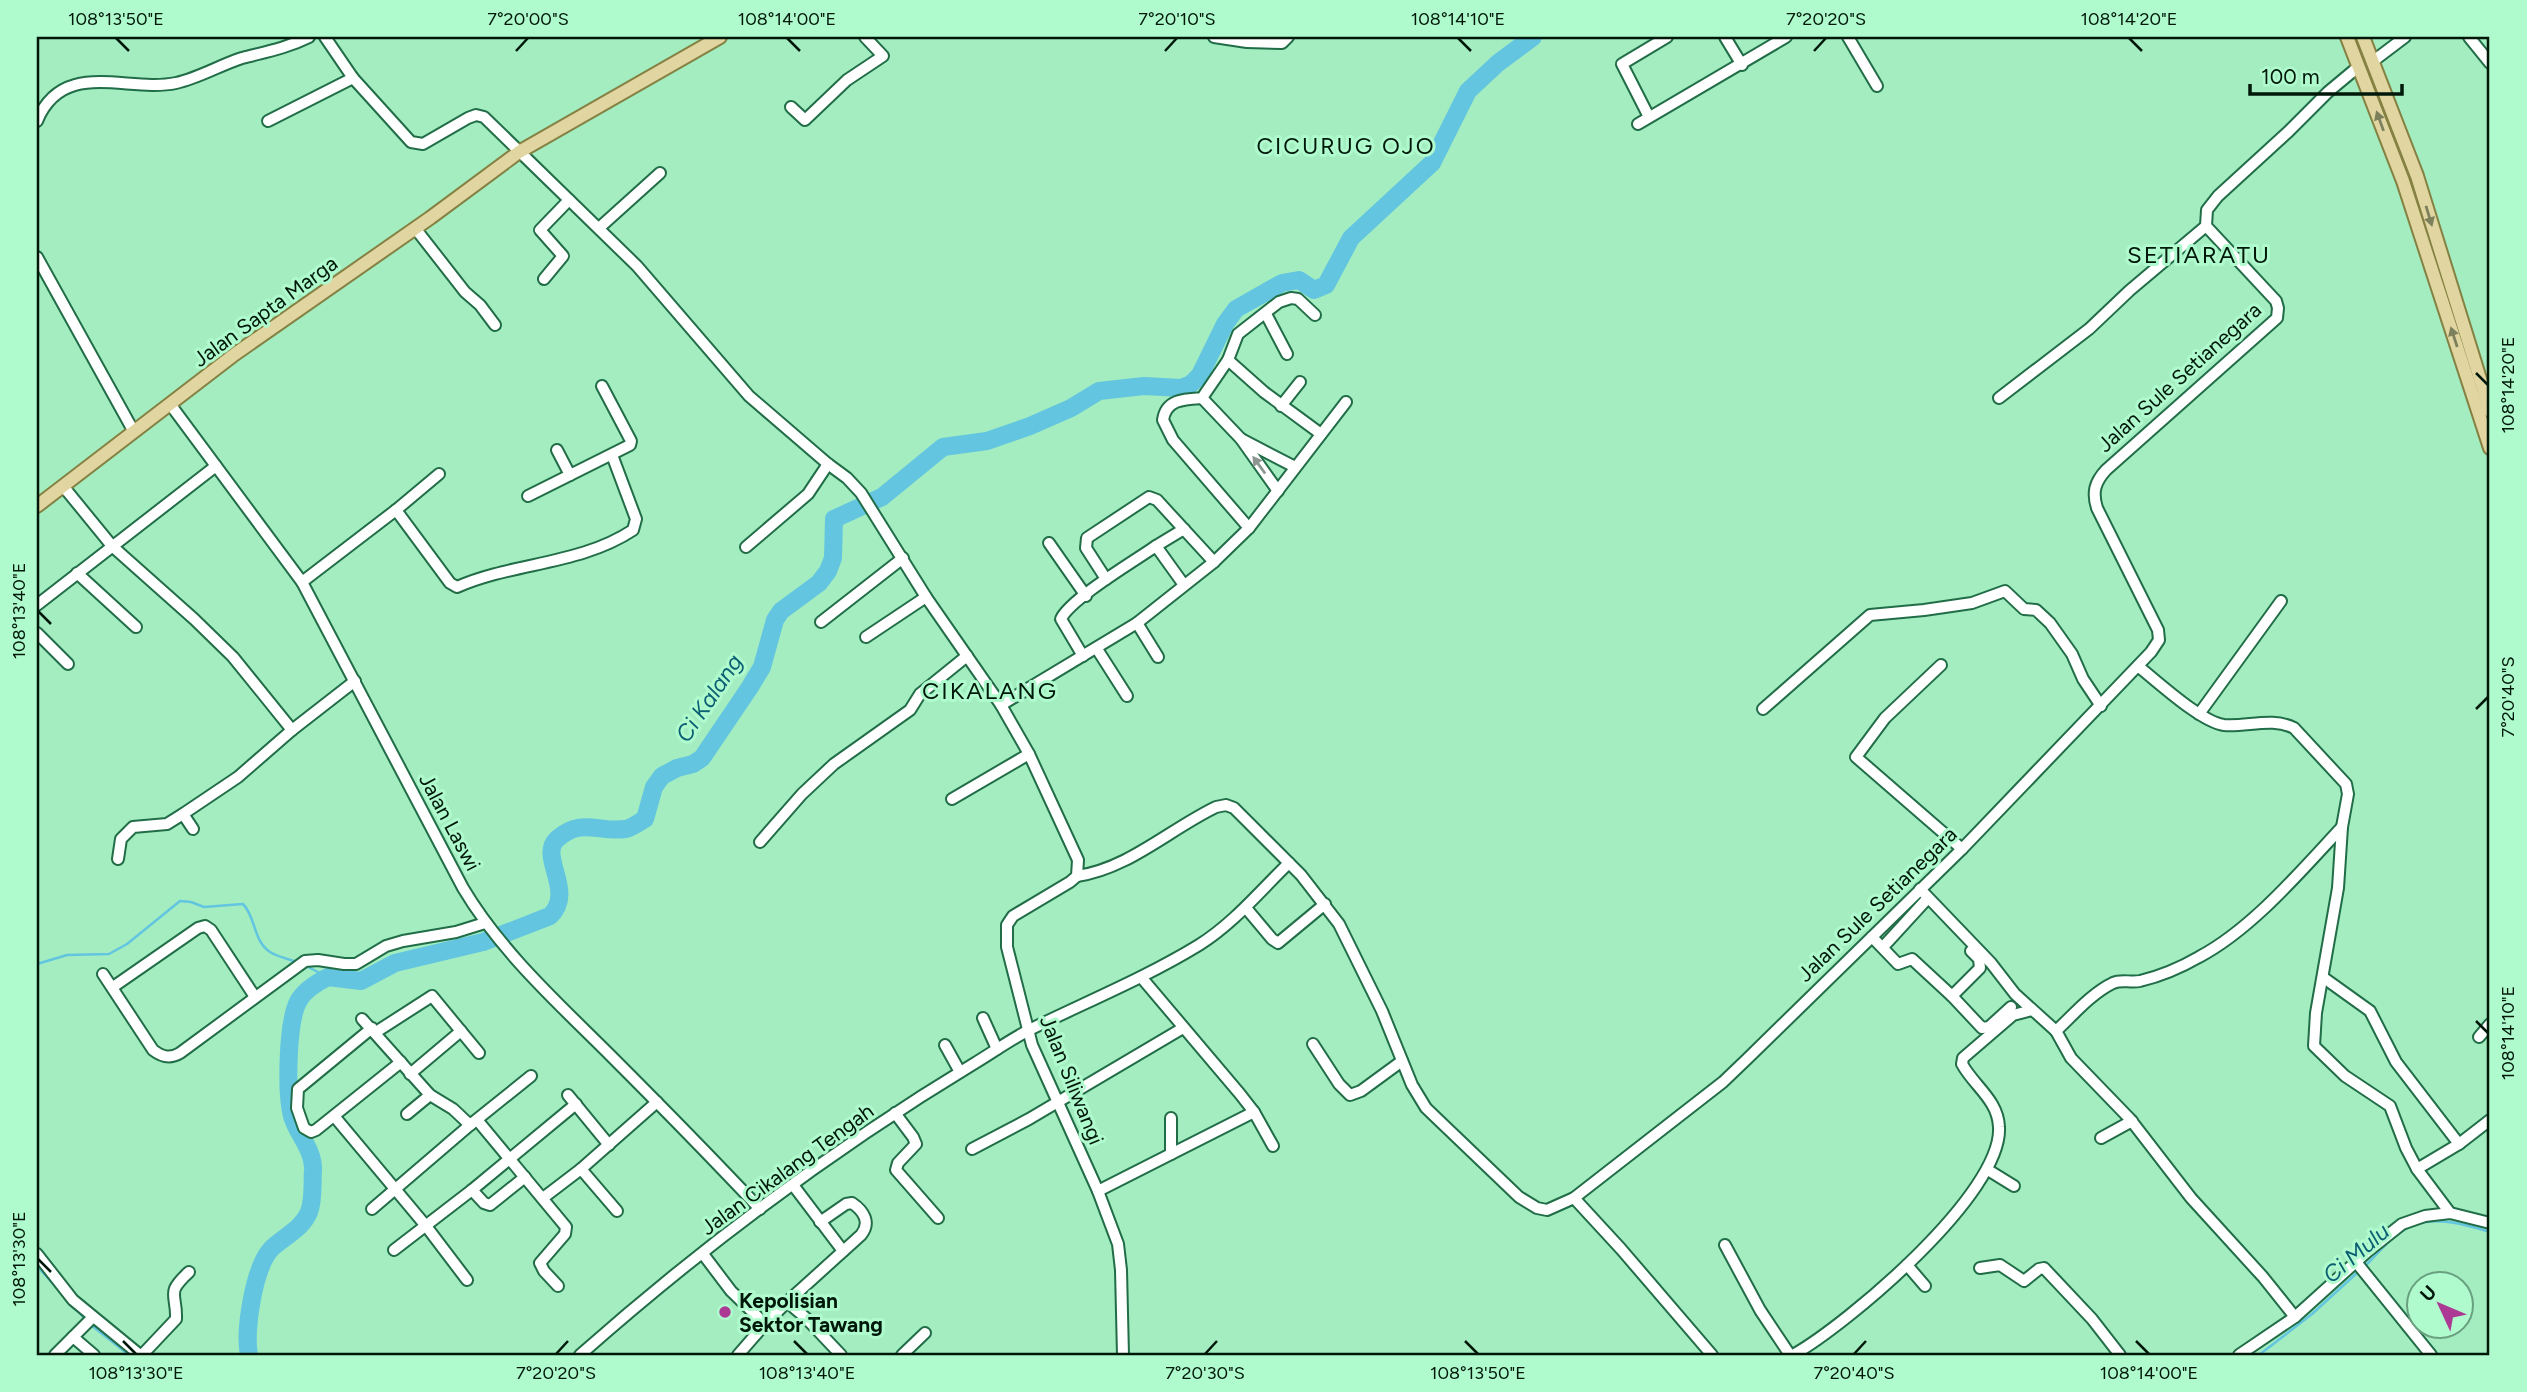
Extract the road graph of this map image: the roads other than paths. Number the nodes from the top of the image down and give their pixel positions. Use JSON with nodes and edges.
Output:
{"nodes":[{"id":1,"x":309,"y":37,"type":"edge"},
{"id":2,"x":325,"y":37,"type":"edge"},
{"id":3,"x":720,"y":37,"type":"edge"},
{"id":4,"x":864,"y":37,"type":"edge"},
{"id":5,"x":1214,"y":37,"type":"edge"},
{"id":6,"x":1288,"y":37,"type":"edge"},
{"id":7,"x":1667,"y":37,"type":"edge"},
{"id":8,"x":1726,"y":37,"type":"edge"},
{"id":9,"x":1786,"y":37,"type":"edge"},
{"id":10,"x":1849,"y":37,"type":"edge"},
{"id":11,"x":2347,"y":37,"type":"edge"},
{"id":12,"x":2363,"y":37,"type":"edge"},
{"id":13,"x":2405,"y":37,"type":"edge"},
{"id":14,"x":2469,"y":37,"type":"edge"},
{"id":15,"x":2372,"y":62,"type":"junction"},
{"id":16,"x":2490,"y":63,"type":"edge"},
{"id":17,"x":1742,"y":65,"type":"junction"},
{"id":18,"x":2358,"y":67,"type":"junction"},
{"id":19,"x":353,"y":78,"type":"junction"},
{"id":20,"x":1877,"y":86,"type":"dead end"},
{"id":21,"x":791,"y":107,"type":"dead end"},
{"id":22,"x":1649,"y":117,"type":"junction"},
{"id":23,"x":37,"y":121,"type":"edge"},
{"id":24,"x":268,"y":121,"type":"dead end"},
{"id":25,"x":1638,"y":124,"type":"dead end"},
{"id":26,"x":519,"y":152,"type":"junction"},
{"id":27,"x":660,"y":173,"type":"dead end"},
{"id":28,"x":2417,"y":176,"type":"junction"},
{"id":29,"x":2403,"y":181,"type":"junction"},
{"id":30,"x":569,"y":200,"type":"junction"},
{"id":31,"x":2206,"y":226,"type":"junction"},
{"id":32,"x":415,"y":228,"type":"junction"},
{"id":33,"x":599,"y":228,"type":"junction"},
{"id":34,"x":37,"y":257,"type":"edge"},
{"id":35,"x":544,"y":279,"type":"dead end"},
{"id":36,"x":1266,"y":314,"type":"junction"},
{"id":37,"x":1315,"y":315,"type":"dead end"},
{"id":38,"x":495,"y":326,"type":"dead end"},
{"id":39,"x":1287,"y":354,"type":"dead end"},
{"id":40,"x":1228,"y":360,"type":"junction"},
{"id":41,"x":1300,"y":382,"type":"dead end"},
{"id":42,"x":602,"y":386,"type":"dead end"},
{"id":43,"x":1202,"y":398,"type":"junction"},
{"id":44,"x":1999,"y":398,"type":"dead end"},
{"id":45,"x":1346,"y":402,"type":"dead end"},
{"id":46,"x":170,"y":404,"type":"junction"},
{"id":47,"x":1281,"y":406,"type":"junction"},
{"id":48,"x":2490,"y":411,"type":"edge"},
{"id":49,"x":134,"y":432,"type":"junction"},
{"id":50,"x":1321,"y":434,"type":"junction"},
{"id":51,"x":1241,"y":439,"type":"junction"},
{"id":52,"x":2490,"y":448,"type":"edge"},
{"id":53,"x":557,"y":450,"type":"dead end"},
{"id":54,"x":612,"y":455,"type":"junction"},
{"id":55,"x":828,"y":464,"type":"junction"},
{"id":56,"x":216,"y":466,"type":"junction"},
{"id":57,"x":1295,"y":467,"type":"junction"},
{"id":58,"x":439,"y":474,"type":"dead end"},
{"id":59,"x":570,"y":475,"type":"junction"},
{"id":60,"x":63,"y":486,"type":"junction"},
{"id":61,"x":1278,"y":492,"type":"junction"},
{"id":62,"x":528,"y":496,"type":"dead end"},
{"id":63,"x":37,"y":506,"type":"edge"},
{"id":64,"x":396,"y":510,"type":"junction"},
{"id":65,"x":1184,"y":528,"type":"junction"},
{"id":66,"x":1250,"y":528,"type":"junction"},
{"id":67,"x":1049,"y":543,"type":"dead end"},
{"id":68,"x":112,"y":546,"type":"junction"},
{"id":69,"x":1156,"y":546,"type":"junction"},
{"id":70,"x":746,"y":547,"type":"dead end"},
{"id":71,"x":903,"y":558,"type":"junction"},
{"id":72,"x":1214,"y":562,"type":"junction"},
{"id":73,"x":77,"y":573,"type":"junction"},
{"id":74,"x":1106,"y":579,"type":"junction"},
{"id":75,"x":302,"y":582,"type":"junction"},
{"id":76,"x":1184,"y":586,"type":"junction"},
{"id":77,"x":1086,"y":596,"type":"junction"},
{"id":78,"x":926,"y":597,"type":"junction"},
{"id":79,"x":2281,"y":601,"type":"dead end"},
{"id":80,"x":37,"y":605,"type":"edge"},
{"id":81,"x":821,"y":622,"type":"dead end"},
{"id":82,"x":1137,"y":623,"type":"junction"},
{"id":83,"x":136,"y":627,"type":"dead end"},
{"id":84,"x":37,"y":633,"type":"edge"},
{"id":85,"x":866,"y":637,"type":"dead end"},
{"id":86,"x":1097,"y":649,"type":"junction"},
{"id":87,"x":967,"y":656,"type":"junction"},
{"id":88,"x":1083,"y":656,"type":"junction"},
{"id":89,"x":1158,"y":657,"type":"dead end"},
{"id":90,"x":68,"y":664,"type":"dead end"},
{"id":91,"x":1941,"y":665,"type":"dead end"},
{"id":92,"x":2139,"y":667,"type":"junction"},
{"id":93,"x":355,"y":681,"type":"junction"},
{"id":94,"x":1127,"y":696,"type":"dead end"},
{"id":95,"x":1001,"y":705,"type":"junction"},
{"id":96,"x":2101,"y":706,"type":"junction"},
{"id":97,"x":1763,"y":709,"type":"dead end"},
{"id":98,"x":2199,"y":714,"type":"junction"},
{"id":99,"x":292,"y":730,"type":"junction"},
{"id":100,"x":1029,"y":754,"type":"junction"},
{"id":101,"x":952,"y":799,"type":"dead end"},
{"id":102,"x":183,"y":814,"type":"junction"},
{"id":103,"x":2342,"y":827,"type":"junction"},
{"id":104,"x":193,"y":830,"type":"dead end"},
{"id":105,"x":760,"y":842,"type":"dead end"},
{"id":106,"x":1962,"y":849,"type":"junction"},
{"id":107,"x":118,"y":859,"type":"dead end"},
{"id":108,"x":1289,"y":863,"type":"junction"},
{"id":109,"x":1077,"y":876,"type":"junction"},
{"id":110,"x":1920,"y":889,"type":"junction"},
{"id":111,"x":1927,"y":899,"type":"dead end"},
{"id":112,"x":1325,"y":904,"type":"junction"},
{"id":113,"x":1245,"y":908,"type":"junction"},
{"id":114,"x":1945,"y":924,"type":"dead end"},
{"id":115,"x":487,"y":925,"type":"junction"},
{"id":116,"x":1872,"y":937,"type":"junction"},
{"id":117,"x":1883,"y":947,"type":"junction"},
{"id":118,"x":103,"y":974,"type":"dead end"},
{"id":119,"x":1141,"y":977,"type":"junction"},
{"id":120,"x":2324,"y":978,"type":"junction"},
{"id":121,"x":113,"y":987,"type":"junction"},
{"id":122,"x":1952,"y":996,"type":"junction"},
{"id":123,"x":255,"y":997,"type":"junction"},
{"id":124,"x":2011,"y":1007,"type":"dead end"},
{"id":125,"x":2032,"y":1010,"type":"junction"},
{"id":126,"x":983,"y":1018,"type":"dead end"},
{"id":127,"x":362,"y":1019,"type":"dead end"},
{"id":128,"x":2490,"y":1024,"type":"edge"},
{"id":129,"x":1183,"y":1028,"type":"junction"},
{"id":130,"x":374,"y":1030,"type":"junction"},
{"id":131,"x":461,"y":1031,"type":"junction"},
{"id":132,"x":1028,"y":1031,"type":"junction"},
{"id":133,"x":2056,"y":1031,"type":"junction"},
{"id":134,"x":2479,"y":1037,"type":"dead end"},
{"id":135,"x":1313,"y":1044,"type":"dead end"},
{"id":136,"x":945,"y":1045,"type":"dead end"},
{"id":137,"x":997,"y":1049,"type":"junction"},
{"id":138,"x":479,"y":1053,"type":"dead end"},
{"id":139,"x":1402,"y":1061,"type":"junction"},
{"id":140,"x":401,"y":1062,"type":"junction"},
{"id":141,"x":960,"y":1072,"type":"junction"},
{"id":142,"x":410,"y":1074,"type":"junction"},
{"id":143,"x":531,"y":1076,"type":"dead end"},
{"id":144,"x":430,"y":1095,"type":"junction"},
{"id":145,"x":657,"y":1101,"type":"junction"},
{"id":146,"x":1056,"y":1102,"type":"junction"},
{"id":147,"x":1254,"y":1112,"type":"junction"},
{"id":148,"x":895,"y":1113,"type":"junction"},
{"id":149,"x":407,"y":1114,"type":"dead end"},
{"id":150,"x":334,"y":1116,"type":"junction"},
{"id":151,"x":1171,"y":1118,"type":"dead end"},
{"id":152,"x":2490,"y":1119,"type":"edge"},
{"id":153,"x":2132,"y":1121,"type":"junction"},
{"id":154,"x":474,"y":1123,"type":"junction"},
{"id":155,"x":2101,"y":1138,"type":"dead end"},
{"id":156,"x":2459,"y":1144,"type":"junction"},
{"id":157,"x":609,"y":1145,"type":"junction"},
{"id":158,"x":1273,"y":1146,"type":"dead end"},
{"id":159,"x":972,"y":1149,"type":"dead end"},
{"id":160,"x":1171,"y":1154,"type":"junction"},
{"id":161,"x":510,"y":1157,"type":"junction"},
{"id":162,"x":582,"y":1169,"type":"junction"},
{"id":163,"x":2417,"y":1169,"type":"junction"},
{"id":164,"x":1988,"y":1170,"type":"junction"},
{"id":165,"x":525,"y":1177,"type":"junction"},
{"id":166,"x":793,"y":1185,"type":"junction"},
{"id":167,"x":2014,"y":1186,"type":"dead end"},
{"id":168,"x":394,"y":1189,"type":"junction"},
{"id":169,"x":472,"y":1190,"type":"junction"},
{"id":170,"x":1098,"y":1191,"type":"junction"},
{"id":171,"x":543,"y":1198,"type":"junction"},
{"id":172,"x":1574,"y":1198,"type":"junction"},
{"id":173,"x":372,"y":1209,"type":"dead end"},
{"id":174,"x":760,"y":1209,"type":"junction"},
{"id":175,"x":617,"y":1211,"type":"dead end"},
{"id":176,"x":2450,"y":1213,"type":"junction"},
{"id":177,"x":938,"y":1218,"type":"dead end"},
{"id":178,"x":820,"y":1222,"type":"junction"},
{"id":179,"x":2490,"y":1223,"type":"edge"},
{"id":180,"x":426,"y":1226,"type":"junction"},
{"id":181,"x":1725,"y":1245,"type":"dead end"},
{"id":182,"x":394,"y":1250,"type":"dead end"},
{"id":183,"x":842,"y":1251,"type":"junction"},
{"id":184,"x":37,"y":1254,"type":"edge"},
{"id":185,"x":703,"y":1254,"type":"junction"},
{"id":186,"x":2357,"y":1263,"type":"junction"},
{"id":187,"x":1907,"y":1265,"type":"junction"},
{"id":188,"x":1980,"y":1268,"type":"dead end"},
{"id":189,"x":188,"y":1272,"type":"dead end"},
{"id":190,"x":467,"y":1280,"type":"dead end"},
{"id":191,"x":558,"y":1286,"type":"dead end"},
{"id":192,"x":1925,"y":1286,"type":"dead end"},
{"id":193,"x":787,"y":1302,"type":"junction"},
{"id":194,"x":2295,"y":1317,"type":"junction"},
{"id":195,"x":89,"y":1321,"type":"junction"},
{"id":196,"x":765,"y":1324,"type":"junction"},
{"id":197,"x":925,"y":1333,"type":"dead end"},
{"id":198,"x":74,"y":1338,"type":"junction"},
{"id":199,"x":55,"y":1355,"type":"edge"},
{"id":200,"x":94,"y":1355,"type":"edge"},
{"id":201,"x":141,"y":1355,"type":"edge"},
{"id":202,"x":580,"y":1355,"type":"edge"},
{"id":203,"x":738,"y":1355,"type":"edge"},
{"id":204,"x":841,"y":1355,"type":"edge"},
{"id":205,"x":902,"y":1355,"type":"edge"},
{"id":206,"x":1123,"y":1355,"type":"edge"},
{"id":207,"x":1712,"y":1355,"type":"edge"},
{"id":208,"x":1791,"y":1355,"type":"edge"},
{"id":209,"x":2120,"y":1355,"type":"edge"},
{"id":210,"x":2239,"y":1355,"type":"edge"},
{"id":211,"x":2431,"y":1355,"type":"edge"}],
"edges":[{"from":1,"to":23,"type":"street"},
{"from":2,"to":19,"type":"street"},
{"from":3,"to":26,"type":"main road","name":"Jalan Sapta Marga"},
{"from":4,"to":21,"type":"street"},
{"from":5,"to":6,"type":"street"},
{"from":7,"to":22,"type":"street"},
{"from":8,"to":17,"type":"street"},
{"from":9,"to":17,"type":"street"},
{"from":10,"to":20,"type":"street"},
{"from":11,"to":18,"type":"main road"},
{"from":12,"to":15,"type":"main road"},
{"from":13,"to":15,"type":"street"},
{"from":14,"to":16,"type":"street"},
{"from":15,"to":28,"type":"main road"},
{"from":17,"to":22,"type":"street"},
{"from":29,"to":18,"type":"main road","one_way":true},
{"from":18,"to":31,"type":"street"},
{"from":19,"to":24,"type":"street"},
{"from":19,"to":26,"type":"street"},
{"from":22,"to":25,"type":"street"},
{"from":26,"to":30,"type":"street"},
{"from":26,"to":32,"type":"main road","name":"Jalan Sapta Marga"},
{"from":27,"to":33,"type":"street"},
{"from":28,"to":29,"type":"main road"},
{"from":28,"to":48,"type":"main road","one_way":true},
{"from":52,"to":29,"type":"main road","one_way":true},
{"from":30,"to":33,"type":"street"},
{"from":30,"to":35,"type":"street"},
{"from":31,"to":44,"type":"street"},
{"from":31,"to":92,"type":"street","name":"Jalan Sule Setianegara"},
{"from":32,"to":38,"type":"street"},
{"from":32,"to":46,"type":"main road","name":"Jalan Sapta Marga"},
{"from":33,"to":55,"type":"street"},
{"from":34,"to":49,"type":"street"},
{"from":36,"to":37,"type":"street"},
{"from":36,"to":39,"type":"street"},
{"from":36,"to":40,"type":"street"},
{"from":40,"to":43,"type":"street"},
{"from":40,"to":47,"type":"street"},
{"from":41,"to":47,"type":"street"},
{"from":42,"to":54,"type":"street"},
{"from":43,"to":51,"type":"street"},
{"from":43,"to":66,"type":"street"},
{"from":45,"to":50,"type":"street"},
{"from":46,"to":49,"type":"main road","name":"Jalan Sapta Marga"},
{"from":46,"to":56,"type":"street","name":"Jalan Laswi"},
{"from":47,"to":50,"type":"street"},
{"from":49,"to":60,"type":"main road","name":"Jalan Sapta Marga"},
{"from":50,"to":57,"type":"street"},
{"from":51,"to":57,"type":"street"},
{"from":61,"to":51,"type":"street","one_way":true},
{"from":53,"to":59,"type":"street"},
{"from":54,"to":59,"type":"street"},
{"from":54,"to":64,"type":"street"},
{"from":55,"to":70,"type":"street"},
{"from":55,"to":71,"type":"street"},
{"from":56,"to":68,"type":"street"},
{"from":56,"to":75,"type":"street","name":"Jalan Laswi"},
{"from":57,"to":61,"type":"street"},
{"from":58,"to":64,"type":"street"},
{"from":59,"to":62,"type":"street"},
{"from":60,"to":63,"type":"main road","name":"Jalan Sapta Marga"},
{"from":60,"to":68,"type":"street"},
{"from":61,"to":66,"type":"street"},
{"from":64,"to":75,"type":"street"},
{"from":65,"to":69,"type":"street"},
{"from":65,"to":72,"type":"street"},
{"from":65,"to":74,"type":"street"},
{"from":66,"to":72,"type":"street"},
{"from":67,"to":77,"type":"street"},
{"from":68,"to":73,"type":"street"},
{"from":68,"to":99,"type":"street"},
{"from":69,"to":74,"type":"street"},
{"from":69,"to":76,"type":"street"},
{"from":71,"to":78,"type":"street"},
{"from":71,"to":81,"type":"street"},
{"from":72,"to":76,"type":"street"},
{"from":73,"to":80,"type":"street"},
{"from":73,"to":83,"type":"street"},
{"from":74,"to":77,"type":"street"},
{"from":75,"to":93,"type":"street","name":"Jalan Laswi"},
{"from":76,"to":82,"type":"street"},
{"from":77,"to":88,"type":"street"},
{"from":78,"to":85,"type":"street"},
{"from":78,"to":87,"type":"street"},
{"from":79,"to":98,"type":"street"},
{"from":82,"to":86,"type":"street"},
{"from":82,"to":89,"type":"street"},
{"from":84,"to":90,"type":"street"},
{"from":86,"to":88,"type":"street"},
{"from":86,"to":94,"type":"street"},
{"from":87,"to":95,"type":"street"},
{"from":87,"to":105,"type":"street"},
{"from":88,"to":95,"type":"street"},
{"from":91,"to":106,"type":"street"},
{"from":92,"to":96,"type":"street","name":"Jalan Sule Setianegara"},
{"from":92,"to":98,"type":"street"},
{"from":93,"to":99,"type":"street"},
{"from":93,"to":115,"type":"street","name":"Jalan Laswi"},
{"from":95,"to":100,"type":"street"},
{"from":96,"to":97,"type":"street"},
{"from":96,"to":106,"type":"street","name":"Jalan Sule Setianegara"},
{"from":98,"to":103,"type":"street"},
{"from":99,"to":102,"type":"street"},
{"from":100,"to":101,"type":"street"},
{"from":100,"to":109,"type":"street"},
{"from":102,"to":104,"type":"street"},
{"from":102,"to":107,"type":"street"},
{"from":103,"to":120,"type":"street"},
{"from":103,"to":133,"type":"street"},
{"from":106,"to":110,"type":"street","name":"Jalan Sule Setianegara"},
{"from":108,"to":109,"type":"street","name":"Jalan Sule Setianegara"},
{"from":108,"to":112,"type":"street","name":"Jalan Sule Setianegara"},
{"from":108,"to":113,"type":"street","name":"Jalan Cikalang Tengah"},
{"from":109,"to":132,"type":"street","name":"Jalan Siliwangi"},
{"from":110,"to":116,"type":"street","name":"Jalan Sule Setianegara"},
{"from":110,"to":125,"type":"street"},
{"from":111,"to":117,"type":"street"},
{"from":112,"to":113,"type":"street"},
{"from":112,"to":139,"type":"street","name":"Jalan Sule Setianegara"},
{"from":113,"to":119,"type":"street","name":"Jalan Cikalang Tengah"},
{"from":114,"to":122,"type":"street"},
{"from":115,"to":123,"type":"street"},
{"from":115,"to":145,"type":"street","name":"Jalan Laswi"},
{"from":116,"to":117,"type":"street"},
{"from":116,"to":172,"type":"street","name":"Jalan Sule Setianegara"},
{"from":117,"to":122,"type":"street"},
{"from":118,"to":121,"type":"street"},
{"from":119,"to":129,"type":"street"},
{"from":119,"to":132,"type":"street","name":"Jalan Cikalang Tengah"},
{"from":120,"to":156,"type":"street"},
{"from":120,"to":163,"type":"street"},
{"from":121,"to":123,"type":"street"},
{"from":121,"to":123,"type":"street"},
{"from":122,"to":124,"type":"street"},
{"from":125,"to":133,"type":"street"},
{"from":125,"to":164,"type":"street"},
{"from":126,"to":137,"type":"street"},
{"from":127,"to":130,"type":"street"},
{"from":128,"to":134,"type":"street"},
{"from":129,"to":146,"type":"street"},
{"from":129,"to":147,"type":"street"},
{"from":130,"to":131,"type":"street"},
{"from":130,"to":140,"type":"street"},
{"from":130,"to":150,"type":"street"},
{"from":131,"to":138,"type":"street"},
{"from":131,"to":142,"type":"street"},
{"from":132,"to":137,"type":"street","name":"Jalan Cikalang Tengah"},
{"from":132,"to":146,"type":"street","name":"Jalan Siliwangi"},
{"from":133,"to":153,"type":"street"},
{"from":135,"to":139,"type":"street"},
{"from":136,"to":141,"type":"street"},
{"from":137,"to":141,"type":"street","name":"Jalan Cikalang Tengah"},
{"from":139,"to":172,"type":"street","name":"Jalan Sule Setianegara"},
{"from":140,"to":142,"type":"street"},
{"from":140,"to":150,"type":"street"},
{"from":141,"to":148,"type":"street","name":"Jalan Cikalang Tengah"},
{"from":142,"to":144,"type":"street"},
{"from":143,"to":154,"type":"street"},
{"from":144,"to":149,"type":"street"},
{"from":144,"to":154,"type":"street"},
{"from":145,"to":157,"type":"street"},
{"from":145,"to":174,"type":"street","name":"Jalan Laswi"},
{"from":146,"to":159,"type":"street"},
{"from":146,"to":170,"type":"street","name":"Jalan Siliwangi"},
{"from":147,"to":158,"type":"street"},
{"from":147,"to":160,"type":"street"},
{"from":148,"to":166,"type":"street","name":"Jalan Cikalang Tengah"},
{"from":148,"to":177,"type":"street"},
{"from":150,"to":168,"type":"street"},
{"from":151,"to":160,"type":"street"},
{"from":152,"to":156,"type":"street"},
{"from":153,"to":155,"type":"street"},
{"from":153,"to":194,"type":"street"},
{"from":154,"to":161,"type":"street"},
{"from":154,"to":168,"type":"street"},
{"from":156,"to":163,"type":"street"},
{"from":157,"to":161,"type":"street"},
{"from":157,"to":162,"type":"street"},
{"from":160,"to":170,"type":"street"},
{"from":161,"to":165,"type":"street"},
{"from":161,"to":169,"type":"street"},
{"from":162,"to":171,"type":"street"},
{"from":162,"to":175,"type":"street"},
{"from":163,"to":176,"type":"street"},
{"from":164,"to":167,"type":"street"},
{"from":164,"to":187,"type":"street"},
{"from":165,"to":169,"type":"street"},
{"from":165,"to":171,"type":"street"},
{"from":166,"to":174,"type":"street","name":"Jalan Cikalang Tengah"},
{"from":166,"to":178,"type":"street"},
{"from":168,"to":173,"type":"street"},
{"from":168,"to":180,"type":"street"},
{"from":169,"to":180,"type":"street"},
{"from":170,"to":206,"type":"street","name":"Jalan Siliwangi"},
{"from":171,"to":191,"type":"street"},
{"from":172,"to":207,"type":"street"},
{"from":174,"to":185,"type":"street","name":"Jalan Cikalang Tengah"},
{"from":176,"to":179,"type":"street"},
{"from":176,"to":186,"type":"street"},
{"from":178,"to":183,"type":"street"},
{"from":178,"to":183,"type":"street"},
{"from":180,"to":182,"type":"street"},
{"from":180,"to":190,"type":"street"},
{"from":181,"to":208,"type":"street"},
{"from":183,"to":193,"type":"street"},
{"from":184,"to":195,"type":"street"},
{"from":185,"to":196,"type":"street"},
{"from":185,"to":202,"type":"street","name":"Jalan Cikalang Tengah"},
{"from":186,"to":194,"type":"street"},
{"from":186,"to":211,"type":"street"},
{"from":187,"to":192,"type":"street"},
{"from":187,"to":208,"type":"street"},
{"from":188,"to":209,"type":"street"},
{"from":189,"to":201,"type":"street"},
{"from":193,"to":196,"type":"street"},
{"from":193,"to":204,"type":"street"},
{"from":194,"to":210,"type":"street"},
{"from":195,"to":198,"type":"street"},
{"from":195,"to":201,"type":"street"},
{"from":196,"to":203,"type":"street"},
{"from":197,"to":205,"type":"street"},
{"from":198,"to":199,"type":"street"},
{"from":198,"to":200,"type":"street"}]}
